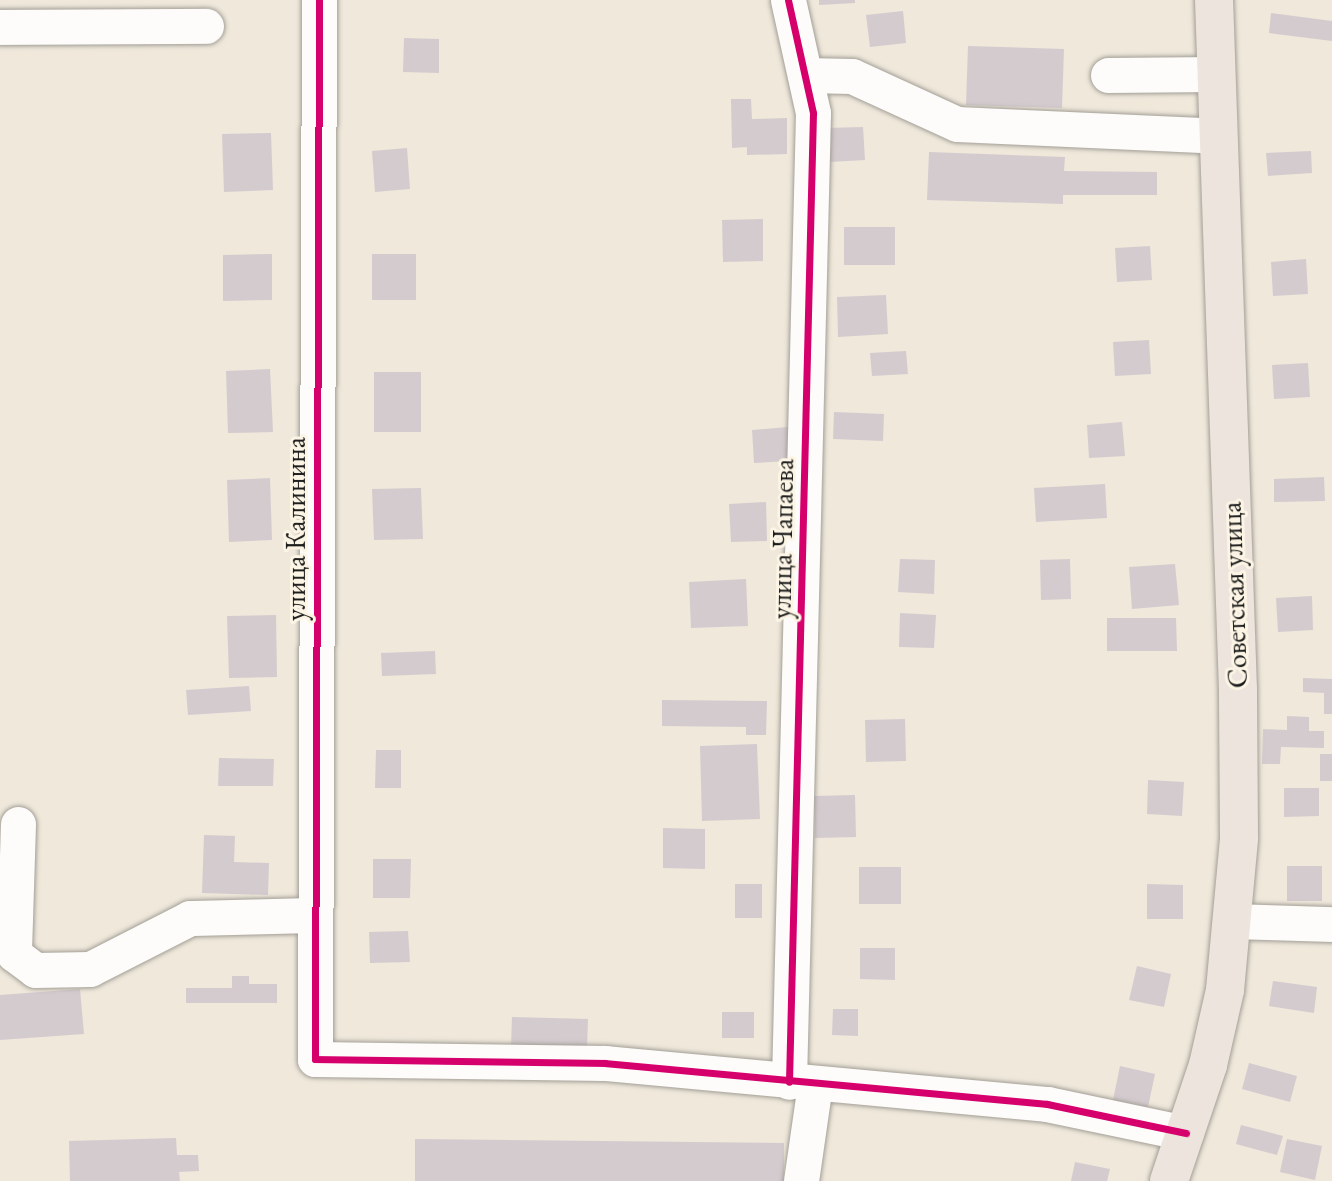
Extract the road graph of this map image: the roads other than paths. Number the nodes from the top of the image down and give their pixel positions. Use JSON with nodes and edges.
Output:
{"nodes":[{"id":1,"x":319,"y":0,"type":"edge"},
{"id":2,"x":788,"y":0,"type":"edge"},
{"id":3,"x":1214,"y":0,"type":"edge"},
{"id":4,"x":206,"y":26,"type":"dead end"},
{"id":5,"x":0,"y":27,"type":"edge"},
{"id":6,"x":1216,"y":74,"type":"junction"},
{"id":7,"x":804,"y":75,"type":"junction"},
{"id":8,"x":1108,"y":75,"type":"dead end"},
{"id":9,"x":1218,"y":136,"type":"junction"},
{"id":10,"x":18,"y":824,"type":"dead end"},
{"id":11,"x":315,"y":915,"type":"junction"},
{"id":12,"x":1234,"y":920,"type":"junction"},
{"id":13,"x":1332,"y":924,"type":"edge"},
{"id":14,"x":802,"y":1083,"type":"junction"},
{"id":15,"x":1186,"y":1133,"type":"junction"},
{"id":16,"x":802,"y":1181,"type":"edge"},
{"id":17,"x":1169,"y":1181,"type":"edge"}],
"edges":[{"from":1,"to":11,"type":"street","name":"улица Калинина"},
{"from":2,"to":7,"type":"street","name":"улица Чапаева"},
{"from":3,"to":6,"type":"main road","name":"Советская улица"},
{"from":4,"to":5,"type":"street"},
{"from":6,"to":8,"type":"street"},
{"from":6,"to":9,"type":"main road","name":"Советская улица"},
{"from":7,"to":9,"type":"street"},
{"from":7,"to":14,"type":"street","name":"улица Чапаева"},
{"from":9,"to":12,"type":"main road","name":"Советская улица"},
{"from":10,"to":11,"type":"street"},
{"from":11,"to":14,"type":"street","name":"улица Калинина"},
{"from":12,"to":13,"type":"street"},
{"from":12,"to":15,"type":"main road","name":"Советская улица"},
{"from":14,"to":15,"type":"street"},
{"from":14,"to":16,"type":"street","name":"улица Чапаева"},
{"from":15,"to":17,"type":"main road","name":"Советская улица"}]}
